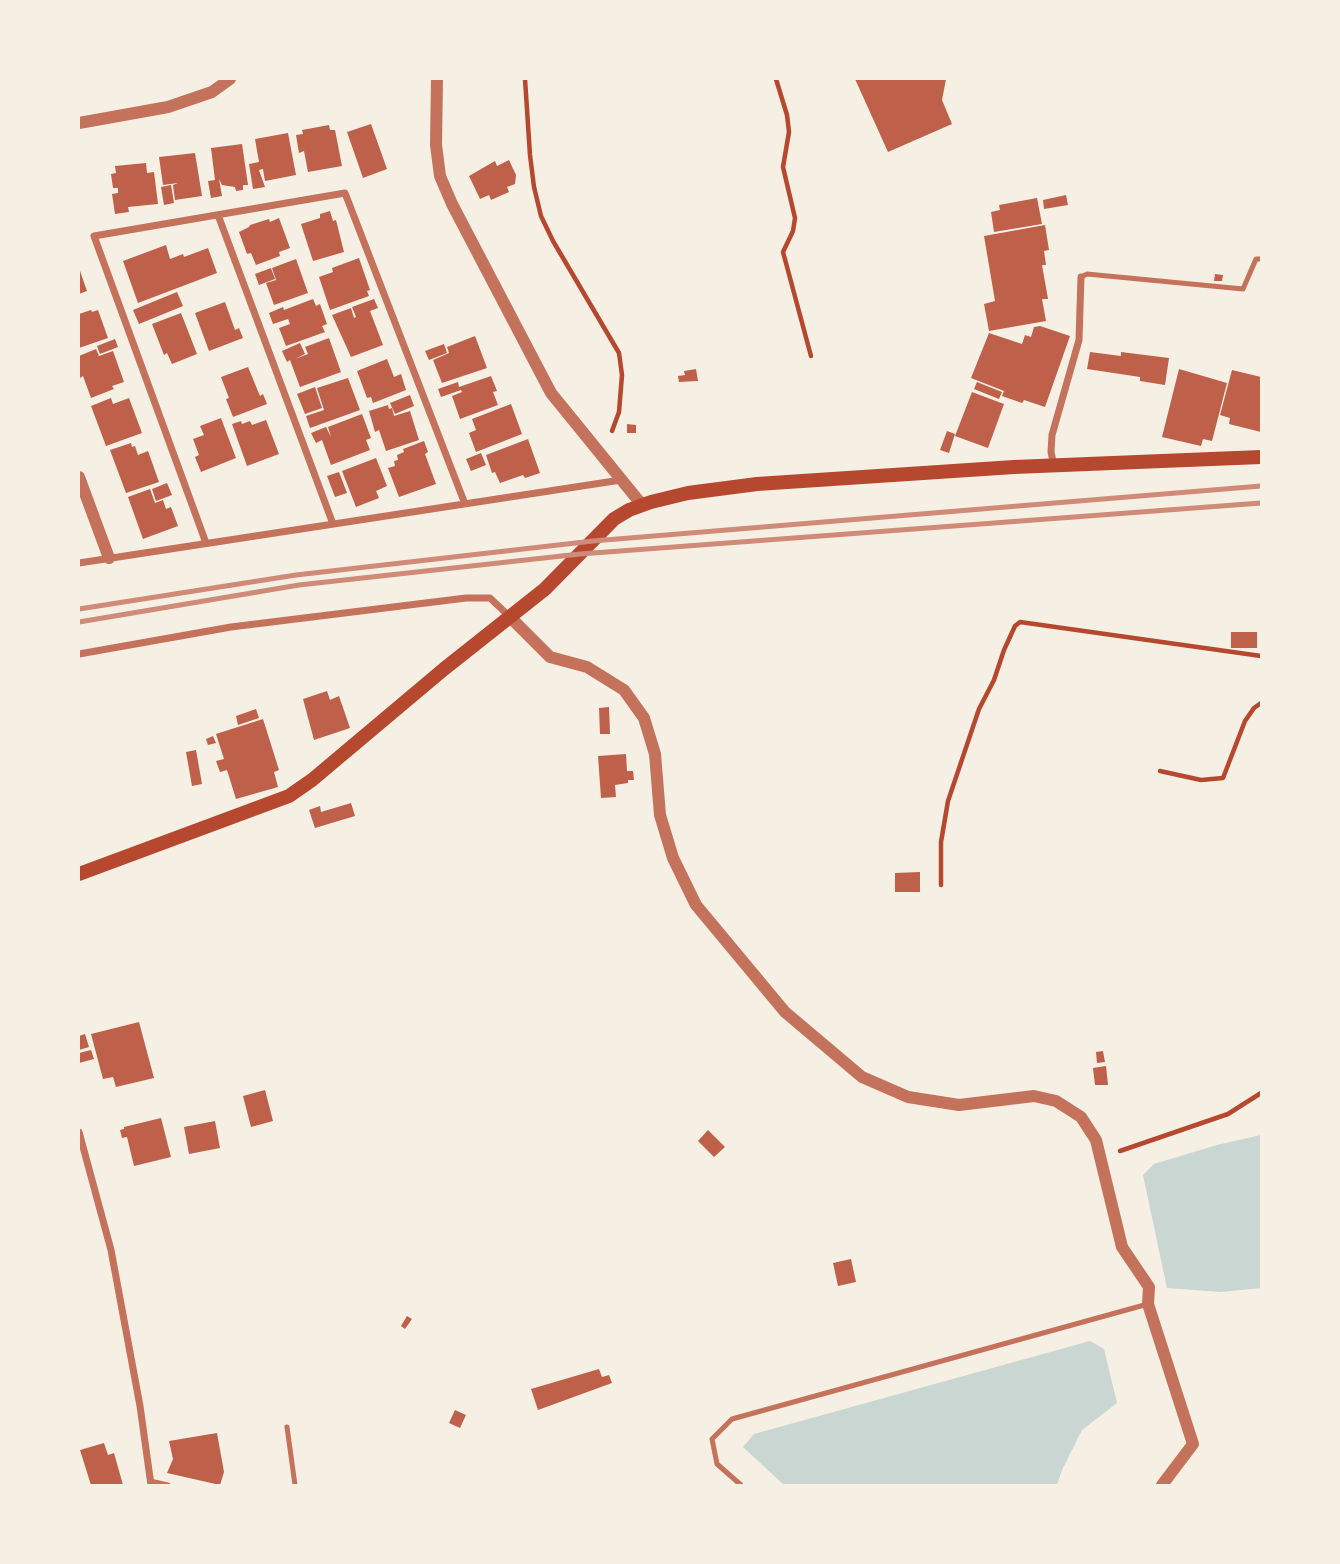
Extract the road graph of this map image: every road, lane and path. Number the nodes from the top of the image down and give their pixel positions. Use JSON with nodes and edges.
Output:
{"nodes":[{"id":1,"x":230,"y":79,"type":"edge"},
{"id":2,"x":437,"y":79,"type":"edge"},
{"id":3,"x":526,"y":79,"type":"edge"},
{"id":4,"x":776,"y":79,"type":"edge"},
{"id":5,"x":79,"y":123,"type":"edge"},
{"id":6,"x":218,"y":215,"type":"junction"},
{"id":7,"x":1261,"y":259,"type":"edge"},
{"id":8,"x":1081,"y":276,"type":"joint"},
{"id":9,"x":811,"y":356,"type":"dead end"},
{"id":10,"x":611,"y":431,"type":"dead end"},
{"id":11,"x":1261,"y":457,"type":"edge"},
{"id":12,"x":1054,"y":466,"type":"junction"},
{"id":13,"x":79,"y":477,"type":"edge"},
{"id":14,"x":621,"y":480,"type":"junction"},
{"id":15,"x":465,"y":504,"type":"junction"},
{"id":16,"x":642,"y":505,"type":"junction"},
{"id":17,"x":333,"y":524,"type":"junction"},
{"id":18,"x":206,"y":543,"type":"junction"},
{"id":19,"x":109,"y":558,"type":"junction"},
{"id":20,"x":79,"y":563,"type":"edge"},
{"id":21,"x":510,"y":617,"type":"junction"},
{"id":22,"x":79,"y":654,"type":"edge"},
{"id":23,"x":1261,"y":656,"type":"edge"},
{"id":24,"x":1261,"y":703,"type":"edge"},
{"id":25,"x":1160,"y":771,"type":"dead end"},
{"id":26,"x":79,"y":874,"type":"edge"},
{"id":27,"x":941,"y":885,"type":"dead end"},
{"id":28,"x":1261,"y":1093,"type":"edge"},
{"id":29,"x":79,"y":1132,"type":"edge"},
{"id":30,"x":1101,"y":1158,"type":"junction"},
{"id":31,"x":1148,"y":1304,"type":"junction"},
{"id":32,"x":287,"y":1427,"type":"dead end"},
{"id":33,"x":150,"y":1483,"type":"edge"},
{"id":34,"x":168,"y":1485,"type":"edge"},
{"id":35,"x":295,"y":1485,"type":"edge"},
{"id":36,"x":741,"y":1485,"type":"edge"},
{"id":37,"x":1162,"y":1485,"type":"edge"}],
"edges":[{"from":1,"to":5,"type":"street"},
{"from":2,"to":14,"type":"street"},
{"from":3,"to":10,"type":"path"},
{"from":4,"to":9,"type":"path"},
{"from":6,"to":15,"type":"street"},
{"from":6,"to":17,"type":"street"},
{"from":6,"to":18,"type":"street"},
{"from":7,"to":8,"type":"lane"},
{"from":8,"to":12,"type":"street"},
{"from":11,"to":12,"type":"main road"},
{"from":12,"to":16,"type":"main road"},
{"from":13,"to":19,"type":"street"},
{"from":14,"to":15,"type":"street"},
{"from":14,"to":16,"type":"street"},
{"from":15,"to":17,"type":"street"},
{"from":16,"to":21,"type":"main road"},
{"from":17,"to":18,"type":"street"},
{"from":18,"to":19,"type":"street"},
{"from":19,"to":20,"type":"street"},
{"from":21,"to":22,"type":"street"},
{"from":21,"to":26,"type":"main road"},
{"from":21,"to":30,"type":"street"},
{"from":23,"to":27,"type":"path"},
{"from":24,"to":25,"type":"path"},
{"from":28,"to":30,"type":"path"},
{"from":29,"to":33,"type":"street"},
{"from":30,"to":31,"type":"street"},
{"from":31,"to":36,"type":"lane"},
{"from":31,"to":37,"type":"street"},
{"from":32,"to":35,"type":"lane"},
{"from":33,"to":34,"type":"lane"}]}
